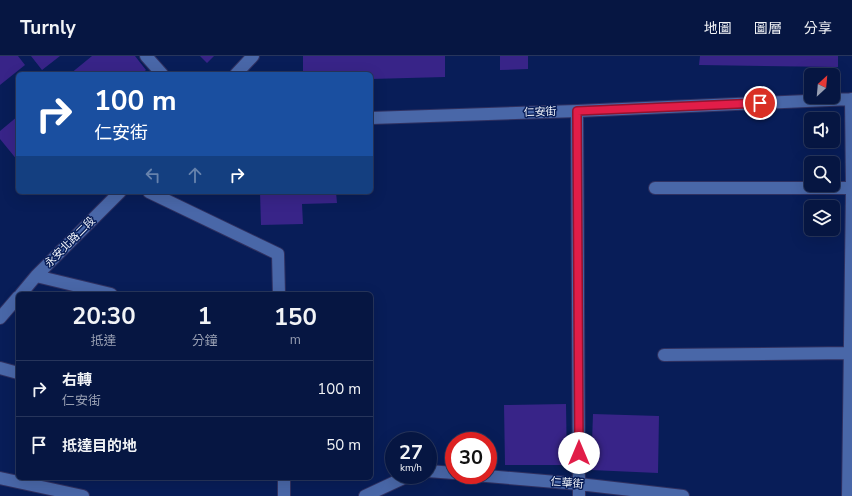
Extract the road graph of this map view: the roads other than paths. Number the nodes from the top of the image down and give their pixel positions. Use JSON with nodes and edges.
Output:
{"nodes":[{"id":1,"x":146,"y":56,"type":"edge"},
{"id":2,"x":253,"y":56,"type":"edge"},
{"id":3,"x":160,"y":72,"type":"edge"},
{"id":4,"x":238,"y":72,"type":"edge"},
{"id":5,"x":852,"y":99,"type":"edge"},
{"id":6,"x":577,"y":111,"type":"junction"},
{"id":7,"x":373,"y":118,"type":"edge"},
{"id":8,"x":655,"y":188,"type":"dead end"},
{"id":9,"x":852,"y":188,"type":"edge"},
{"id":10,"x":118,"y":194,"type":"edge"},
{"id":11,"x":153,"y":194,"type":"edge"},
{"id":12,"x":36,"y":276,"type":"junction"},
{"id":13,"x":23,"y":292,"type":"edge"},
{"id":14,"x":103,"y":292,"type":"edge"},
{"id":15,"x":279,"y":292,"type":"edge"},
{"id":16,"x":16,"y":299,"type":"edge"},
{"id":17,"x":0,"y":318,"type":"edge"},
{"id":18,"x":850,"y":353,"type":"junction"},
{"id":19,"x":664,"y":355,"type":"dead end"},
{"id":20,"x":0,"y":368,"type":"edge"},
{"id":21,"x":16,"y":372,"type":"edge"},
{"id":22,"x":0,"y":478,"type":"edge"},
{"id":23,"x":497,"y":478,"type":"edge"},
{"id":24,"x":284,"y":480,"type":"edge"},
{"id":25,"x":391,"y":484,"type":"edge"},
{"id":26,"x":579,"y":490,"type":"edge"},
{"id":27,"x":83,"y":496,"type":"edge"},
{"id":28,"x":284,"y":496,"type":"edge"},
{"id":29,"x":365,"y":496,"type":"edge"},
{"id":30,"x":682,"y":496,"type":"edge"},
{"id":31,"x":848,"y":496,"type":"edge"}],
"edges":[{"from":1,"to":3,"type":"street"},
{"from":2,"to":4,"type":"street"},
{"from":5,"to":6,"type":"street","name":"仁安街"},
{"from":5,"to":9,"type":"street"},
{"from":6,"to":7,"type":"street","name":"仁安街"},
{"from":6,"to":26,"type":"street"},
{"from":8,"to":9,"type":"street"},
{"from":9,"to":18,"type":"street"},
{"from":10,"to":12,"type":"street","name":"永安北路二段"},
{"from":11,"to":15,"type":"street"},
{"from":12,"to":13,"type":"street","name":"永安北路二段"},
{"from":12,"to":14,"type":"street"},
{"from":16,"to":17,"type":"street"},
{"from":18,"to":19,"type":"street"},
{"from":18,"to":31,"type":"street"},
{"from":20,"to":21,"type":"street"},
{"from":22,"to":27,"type":"street"},
{"from":23,"to":26,"type":"street","name":"仁華街"},
{"from":24,"to":28,"type":"street"},
{"from":25,"to":29,"type":"street"},
{"from":26,"to":30,"type":"street","name":"仁華街"}]}
